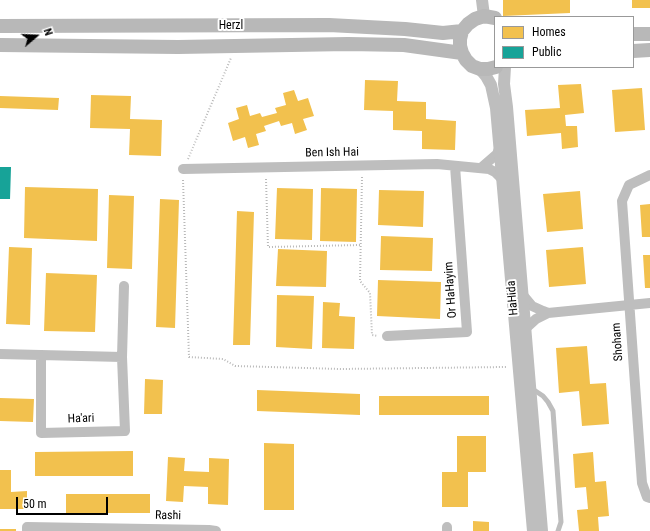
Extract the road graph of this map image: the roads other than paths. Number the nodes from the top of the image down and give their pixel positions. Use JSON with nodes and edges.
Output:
{"nodes":[{"id":1,"x":482,"y":0,"type":"edge"},
{"id":2,"x":489,"y":17,"type":"edge"},
{"id":3,"x":0,"y":26,"type":"edge"},
{"id":4,"x":462,"y":31,"type":"junction"},
{"id":5,"x":634,"y":34,"type":"edge"},
{"id":6,"x":650,"y":34,"type":"edge"},
{"id":7,"x":0,"y":45,"type":"edge"},
{"id":8,"x":650,"y":50,"type":"edge"},
{"id":9,"x":634,"y":51,"type":"edge"},
{"id":10,"x":462,"y":53,"type":"junction"},
{"id":11,"x":494,"y":68,"type":"edge"},
{"id":12,"x":505,"y":68,"type":"edge"},
{"id":13,"x":480,"y":69,"type":"junction"},
{"id":14,"x":500,"y":145,"type":"junction"},
{"id":15,"x":456,"y":166,"type":"junction"},
{"id":16,"x":482,"y":167,"type":"junction"},
{"id":17,"x":183,"y":169,"type":"road end"},
{"id":18,"x":650,"y":175,"type":"edge"},
{"id":19,"x":503,"y":180,"type":"junction"},
{"id":20,"x":124,"y":286,"type":"dead end"},
{"id":21,"x":522,"y":294,"type":"junction"},
{"id":22,"x":650,"y":303,"type":"edge"},
{"id":23,"x":629,"y":305,"type":"junction"},
{"id":24,"x":548,"y":312,"type":"junction"},
{"id":25,"x":525,"y":329,"type":"junction"},
{"id":26,"x":387,"y":336,"type":"road end"},
{"id":27,"x":0,"y":354,"type":"edge"},
{"id":28,"x":41,"y":355,"type":"junction"},
{"id":29,"x":122,"y":357,"type":"junction"},
{"id":30,"x":530,"y":386,"type":"junction"},
{"id":31,"x":649,"y":497,"type":"edge"},
{"id":32,"x":27,"y":531,"type":"edge"},
{"id":33,"x":216,"y":531,"type":"edge"},
{"id":34,"x":533,"y":531,"type":"edge"},
{"id":35,"x":542,"y":531,"type":"edge"},
{"id":36,"x":558,"y":531,"type":"edge"}],
"edges":[{"from":1,"to":2,"type":"street"},
{"from":2,"to":4,"type":"main road"},
{"from":3,"to":4,"type":"main road","name":"Herzl"},
{"from":4,"to":10,"type":"main road"},
{"from":5,"to":6,"type":"main road"},
{"from":7,"to":10,"type":"main road","name":"Herzl"},
{"from":8,"to":9,"type":"main road"},
{"from":10,"to":13,"type":"main road"},
{"from":11,"to":13,"type":"main road"},
{"from":12,"to":21,"type":"street","name":"HaHida"},
{"from":13,"to":14,"type":"street","name":"HaHida"},
{"from":14,"to":16,"type":"street"},
{"from":14,"to":19,"type":"street","name":"HaHida"},
{"from":15,"to":16,"type":"street","name":"Ben Ish Hai"},
{"from":15,"to":17,"type":"street","name":"Ben Ish Hai"},
{"from":15,"to":26,"type":"street","name":"Or HaHayim"},
{"from":16,"to":19,"type":"street","name":"Ben Ish Hai"},
{"from":18,"to":23,"type":"street","name":"Shoham"},
{"from":19,"to":34,"type":"street","name":"HaHida"},
{"from":20,"to":29,"type":"street"},
{"from":21,"to":24,"type":"street"},
{"from":21,"to":25,"type":"street","name":"HaHida"},
{"from":22,"to":23,"type":"street"},
{"from":23,"to":24,"type":"street"},
{"from":23,"to":31,"type":"street","name":"Shoham"},
{"from":24,"to":25,"type":"street"},
{"from":25,"to":30,"type":"street","name":"HaHida"},
{"from":27,"to":28,"type":"street"},
{"from":28,"to":29,"type":"street"},
{"from":28,"to":29,"type":"street","name":"Ha'ari"},
{"from":30,"to":35,"type":"street","name":"HaHida"},
{"from":30,"to":36,"type":"lane"},
{"from":32,"to":33,"type":"street","name":"Rashi"}]}
